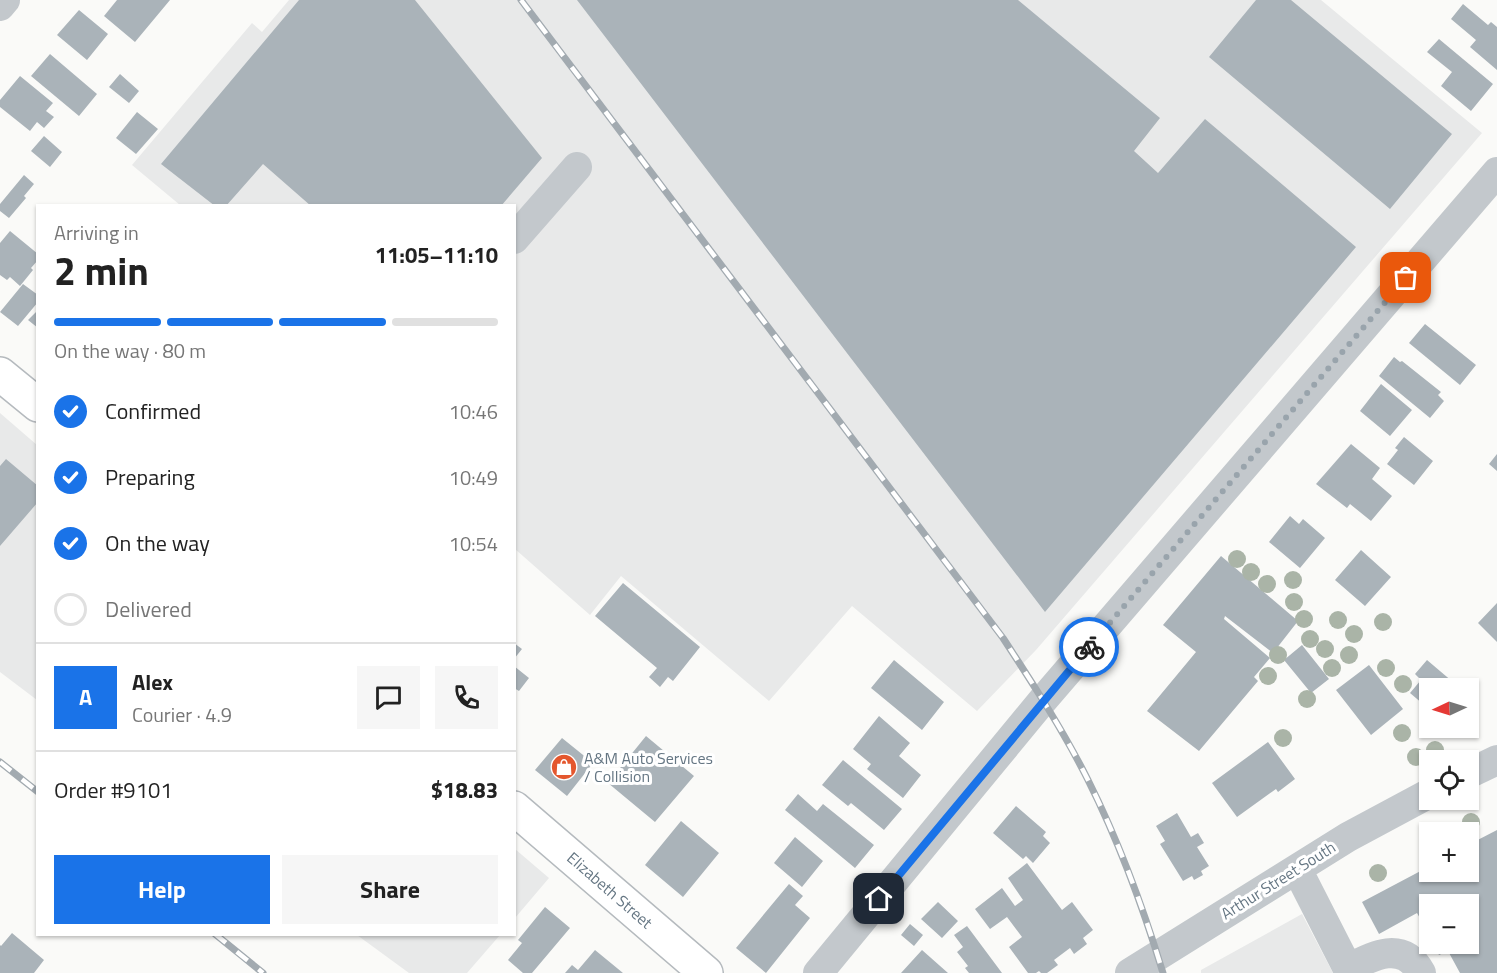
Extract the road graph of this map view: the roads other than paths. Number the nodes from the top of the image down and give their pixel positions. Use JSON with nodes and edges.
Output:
{"nodes":[{"id":1,"x":5,"y":0,"type":"edge"},
{"id":2,"x":0,"y":6,"type":"edge"},
{"id":3,"x":577,"y":167,"type":"dead end"},
{"id":4,"x":1497,"y":172,"type":"edge"},
{"id":5,"x":516,"y":237,"type":"edge"},
{"id":6,"x":0,"y":374,"type":"edge"},
{"id":7,"x":36,"y":403,"type":"edge"},
{"id":8,"x":1497,"y":760,"type":"edge"},
{"id":9,"x":1479,"y":769,"type":"edge"},
{"id":10,"x":1419,"y":799,"type":"edge"},
{"id":11,"x":516,"y":810,"type":"edge"},
{"id":12,"x":1298,"y":869,"type":"junction"},
{"id":13,"x":1349,"y":971,"type":"edge"},
{"id":14,"x":706,"y":973,"type":"edge"},
{"id":15,"x":818,"y":973,"type":"edge"},
{"id":16,"x":1130,"y":973,"type":"edge"},
{"id":17,"x":1421,"y":973,"type":"edge"}],
"edges":[{"from":1,"to":2,"type":"street"},
{"from":3,"to":5,"type":"street"},
{"from":4,"to":15,"type":"street"},
{"from":6,"to":7,"type":"main road"},
{"from":8,"to":9,"type":"street"},
{"from":10,"to":12,"type":"street","name":"Arthur Street South"},
{"from":11,"to":14,"type":"main road","name":"Elizabeth Street"},
{"from":12,"to":13,"type":"street"},
{"from":12,"to":16,"type":"street","name":"Arthur Street South"},
{"from":13,"to":17,"type":"street"}]}
